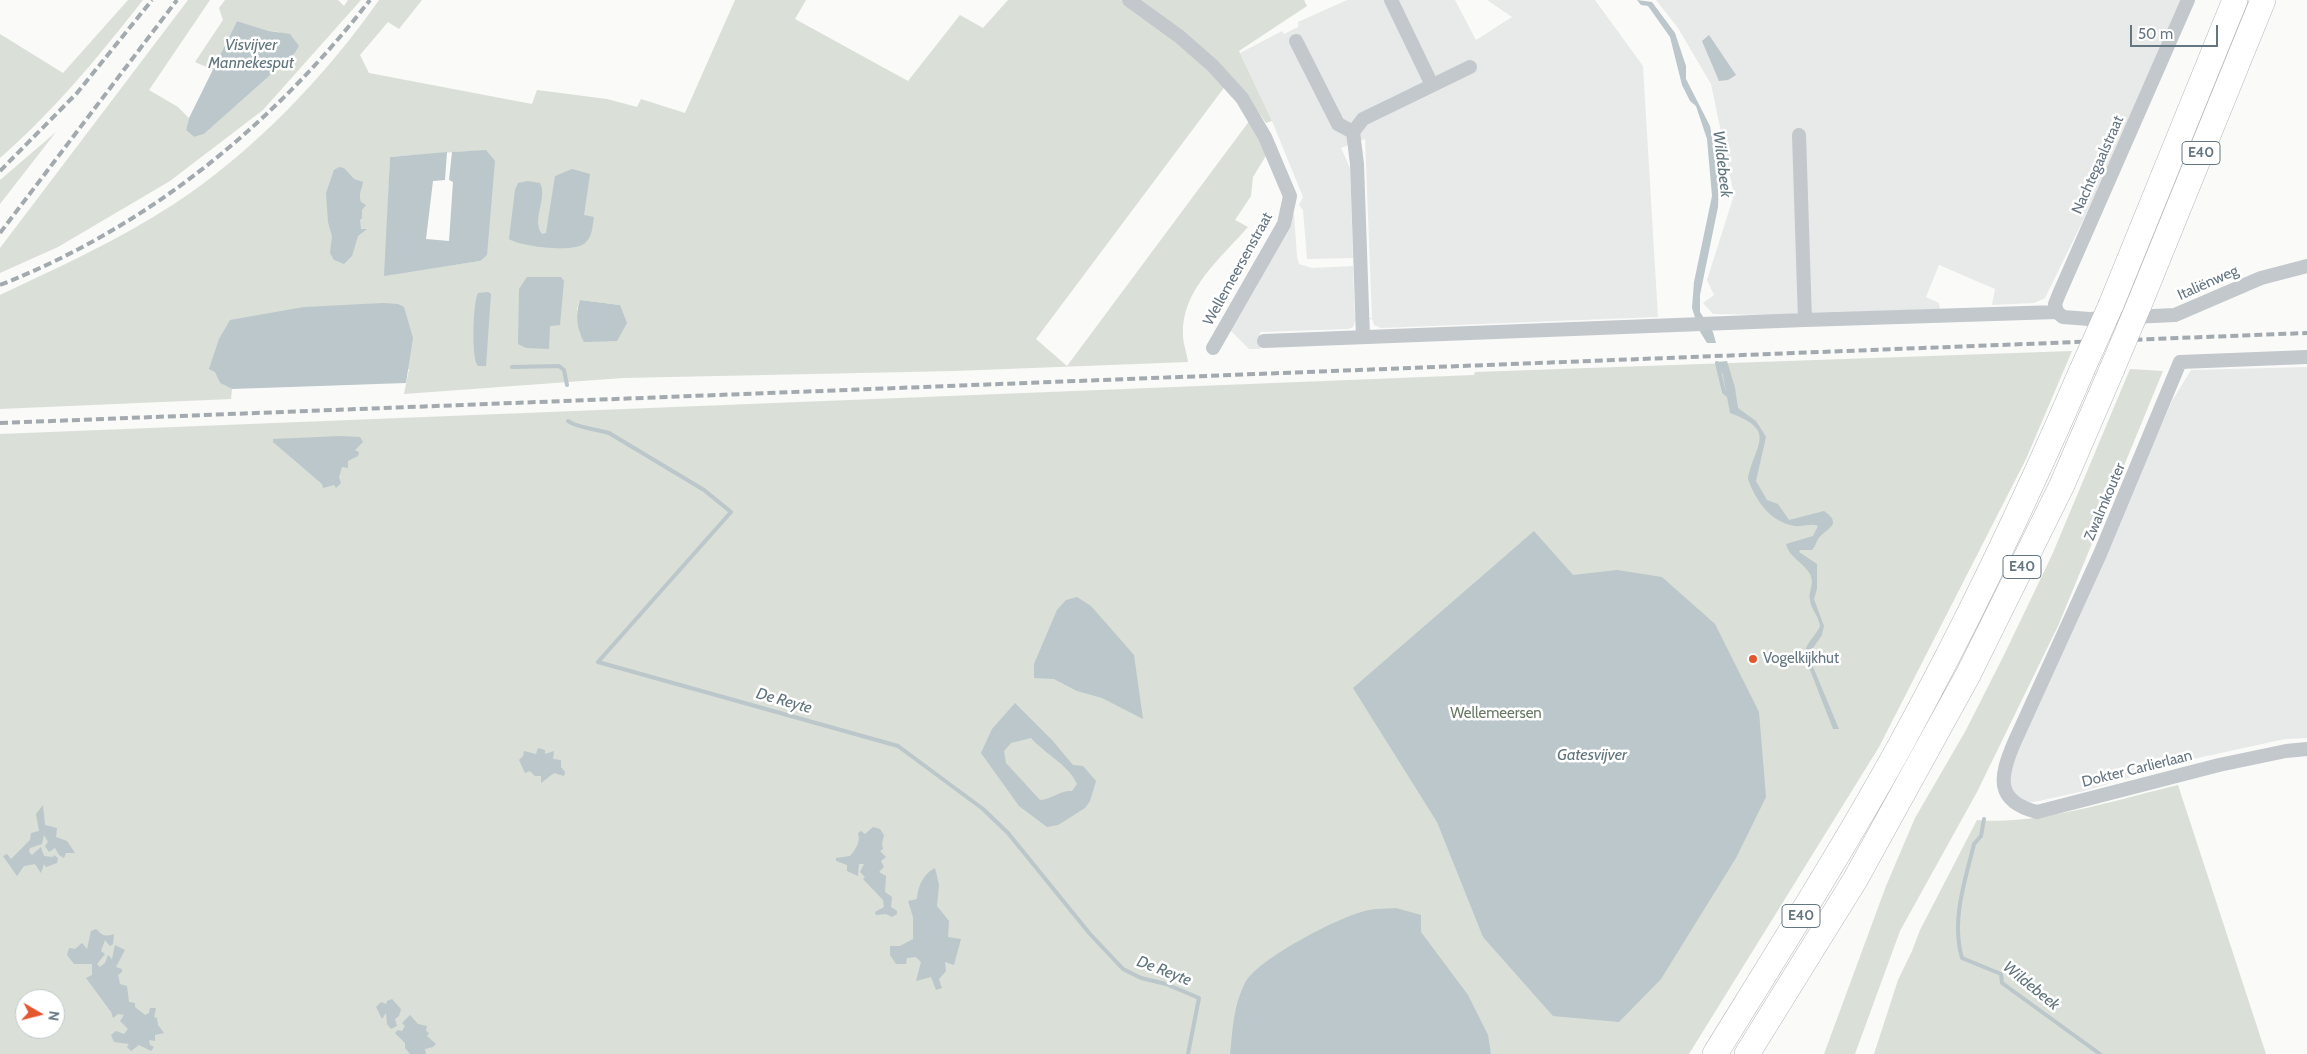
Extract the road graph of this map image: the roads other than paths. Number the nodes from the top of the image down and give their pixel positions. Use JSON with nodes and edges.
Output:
{"nodes":[{"id":1,"x":1129,"y":0,"type":"edge"},
{"id":2,"x":1391,"y":0,"type":"edge"},
{"id":3,"x":2188,"y":0,"type":"edge"},
{"id":4,"x":2235,"y":0,"type":"edge"},
{"id":5,"x":2263,"y":0,"type":"edge"},
{"id":6,"x":1296,"y":41,"type":"dead end"},
{"id":7,"x":1470,"y":66,"type":"dead end"},
{"id":8,"x":1432,"y":85,"type":"junction"},
{"id":9,"x":1353,"y":132,"type":"junction"},
{"id":10,"x":1799,"y":135,"type":"dead end"},
{"id":11,"x":2307,"y":266,"type":"edge"},
{"id":12,"x":2057,"y":312,"type":"junction"},
{"id":13,"x":1805,"y":320,"type":"junction"},
{"id":14,"x":1364,"y":337,"type":"junction"},
{"id":15,"x":1264,"y":340,"type":"dead end"},
{"id":16,"x":1213,"y":348,"type":"dead end"},
{"id":17,"x":2307,"y":357,"type":"edge"},
{"id":18,"x":2307,"y":749,"type":"edge"},
{"id":19,"x":2004,"y":768,"type":"joint"},
{"id":20,"x":1716,"y":1054,"type":"edge"},
{"id":21,"x":1747,"y":1054,"type":"edge"}],
"edges":[{"from":1,"to":16,"type":"street","name":"Wellemeersenstraat"},
{"from":2,"to":8,"type":"street"},
{"from":3,"to":12,"type":"street","name":"Nachtegaalstraat"},
{"from":4,"to":20,"type":"highway","number":"E40","bridge":true},
{"from":5,"to":21,"type":"highway","number":"E40","bridge":true},
{"from":6,"to":9,"type":"street"},
{"from":7,"to":8,"type":"street"},
{"from":8,"to":9,"type":"street"},
{"from":9,"to":14,"type":"street"},
{"from":10,"to":13,"type":"street"},
{"from":11,"to":12,"type":"street","name":"Italiënweg"},
{"from":12,"to":13,"type":"street"},
{"from":13,"to":14,"type":"street"},
{"from":14,"to":15,"type":"street"},
{"from":17,"to":19,"type":"street","name":"Zwalmkouter"},
{"from":18,"to":19,"type":"street","name":"Dokter Carlierlaan"}]}
